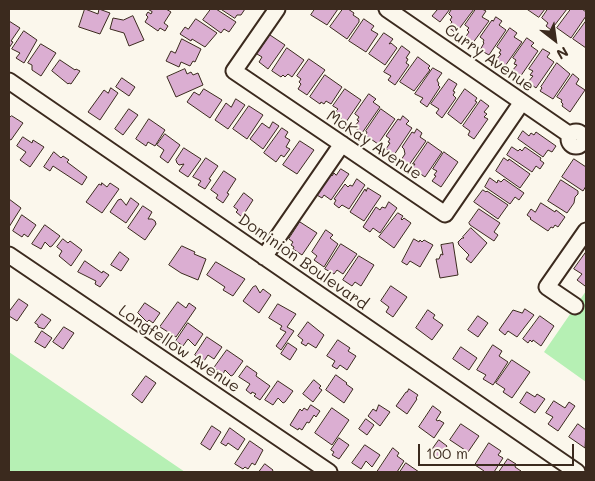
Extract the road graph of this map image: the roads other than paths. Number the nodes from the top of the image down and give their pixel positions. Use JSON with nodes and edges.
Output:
{"nodes":[{"id":1,"x":277,"y":9,"type":"edge"},
{"id":2,"x":387,"y":9,"type":"edge"},
{"id":3,"x":9,"y":81,"type":"edge"},
{"id":4,"x":522,"y":102,"type":"junction"},
{"id":5,"x":581,"y":137,"type":"edge"},
{"id":6,"x":342,"y":144,"type":"junction"},
{"id":7,"x":586,"y":231,"type":"edge"},
{"id":8,"x":9,"y":255,"type":"edge"},
{"id":9,"x":264,"y":257,"type":"junction"},
{"id":10,"x":575,"y":306,"type":"dead end"},
{"id":11,"x":329,"y":472,"type":"edge"},
{"id":12,"x":577,"y":472,"type":"edge"}],
"edges":[{"from":1,"to":6,"type":"street","name":"McKay Avenue"},
{"from":2,"to":4,"type":"street","name":"Curry Avenue"},
{"from":3,"to":9,"type":"street","name":"Dominion Boulevard"},
{"from":4,"to":5,"type":"street","name":"Curry Avenue"},
{"from":4,"to":6,"type":"street","name":"McKay Avenue"},
{"from":6,"to":9,"type":"street"},
{"from":7,"to":10,"type":"street"},
{"from":8,"to":11,"type":"street","name":"Longfellow Avenue"},
{"from":9,"to":12,"type":"street","name":"Dominion Boulevard"}]}
